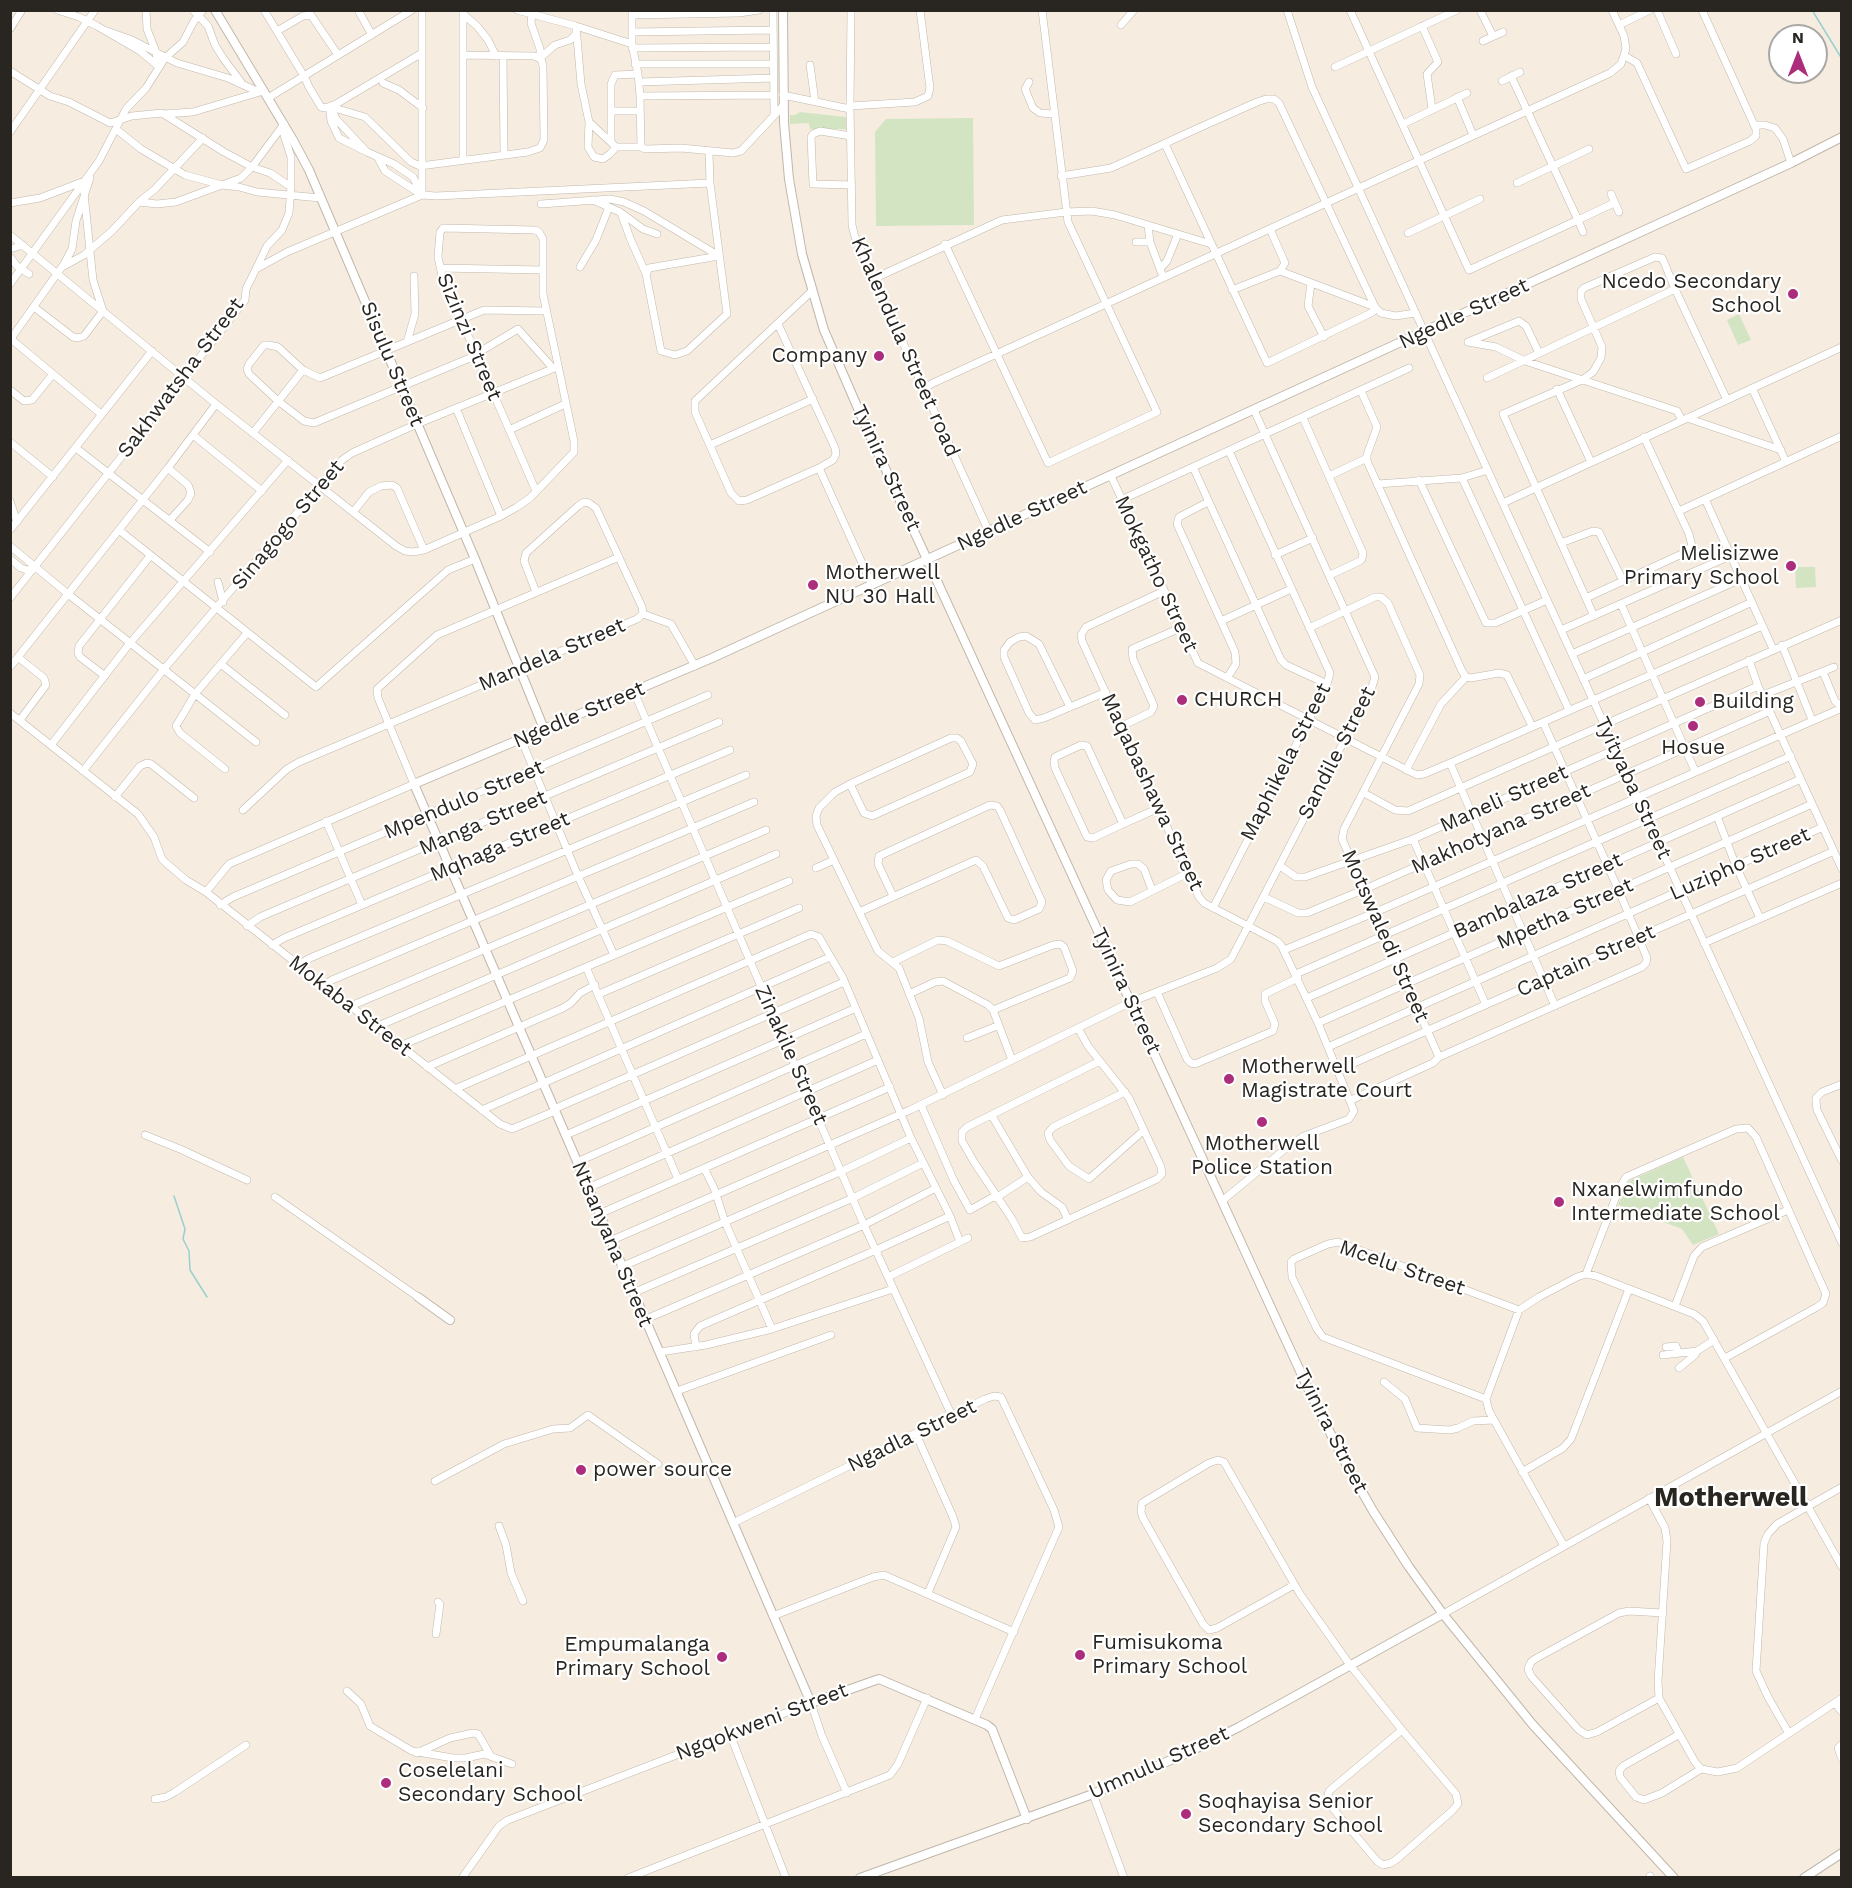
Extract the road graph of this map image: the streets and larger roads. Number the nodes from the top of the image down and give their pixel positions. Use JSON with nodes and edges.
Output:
{"nodes":[{"id":1,"x":22,"y":10,"type":"edge"},
{"id":2,"x":57,"y":10,"type":"edge"},
{"id":3,"x":95,"y":10,"type":"edge"},
{"id":4,"x":146,"y":10,"type":"edge"},
{"id":5,"x":215,"y":10,"type":"edge"},
{"id":6,"x":264,"y":10,"type":"edge"},
{"id":7,"x":358,"y":10,"type":"edge"},
{"id":8,"x":412,"y":10,"type":"edge"},
{"id":9,"x":422,"y":10,"type":"edge"},
{"id":10,"x":517,"y":10,"type":"edge"},
{"id":11,"x":759,"y":10,"type":"edge"},
{"id":12,"x":773,"y":10,"type":"edge"},
{"id":13,"x":783,"y":10,"type":"edge"},
{"id":14,"x":850,"y":10,"type":"edge"},
{"id":15,"x":920,"y":10,"type":"edge"},
{"id":16,"x":1042,"y":10,"type":"edge"},
{"id":17,"x":1134,"y":10,"type":"edge"},
{"id":18,"x":1287,"y":10,"type":"edge"},
{"id":19,"x":1350,"y":10,"type":"edge"},
{"id":20,"x":1457,"y":10,"type":"edge"},
{"id":21,"x":1480,"y":10,"type":"edge"},
{"id":22,"x":1612,"y":10,"type":"edge"},
{"id":23,"x":1650,"y":10,"type":"edge"},
{"id":24,"x":1657,"y":10,"type":"edge"},
{"id":25,"x":1702,"y":10,"type":"edge"},
{"id":26,"x":526,"y":11,"type":"edge"},
{"id":27,"x":198,"y":12,"type":"edge"},
{"id":28,"x":463,"y":12,"type":"edge"},
{"id":29,"x":310,"y":13,"type":"edge"},
{"id":30,"x":632,"y":13,"type":"edge"},
{"id":31,"x":299,"y":14,"type":"edge"},
{"id":32,"x":87,"y":21,"type":"junction"},
{"id":33,"x":1121,"y":25,"type":"dead end"},
{"id":34,"x":1619,"y":25,"type":"junction"},
{"id":35,"x":576,"y":26,"type":"junction"},
{"id":36,"x":1422,"y":26,"type":"junction"},
{"id":37,"x":10,"y":29,"type":"edge"},
{"id":38,"x":104,"y":30,"type":"junction"},
{"id":39,"x":772,"y":30,"type":"junction"},
{"id":40,"x":277,"y":31,"type":"junction"},
{"id":41,"x":632,"y":32,"type":"junction"},
{"id":42,"x":1503,"y":32,"type":"dead end"},
{"id":43,"x":372,"y":35,"type":"junction"},
{"id":44,"x":1493,"y":36,"type":"junction"},
{"id":45,"x":1483,"y":41,"type":"dead end"},
{"id":46,"x":632,"y":46,"type":"junction"},
{"id":47,"x":773,"y":47,"type":"junction"},
{"id":48,"x":156,"y":51,"type":"junction"},
{"id":49,"x":1368,"y":51,"type":"junction"},
{"id":50,"x":422,"y":53,"type":"junction"},
{"id":51,"x":1676,"y":54,"type":"dead end"},
{"id":52,"x":338,"y":55,"type":"junction"},
{"id":53,"x":463,"y":56,"type":"junction"},
{"id":54,"x":499,"y":56,"type":"junction"},
{"id":55,"x":1625,"y":56,"type":"junction"},
{"id":56,"x":166,"y":57,"type":"junction"},
{"id":57,"x":540,"y":58,"type":"junction"},
{"id":58,"x":636,"y":64,"type":"junction"},
{"id":59,"x":773,"y":64,"type":"junction"},
{"id":60,"x":810,"y":65,"type":"dead end"},
{"id":61,"x":158,"y":66,"type":"junction"},
{"id":62,"x":1335,"y":67,"type":"dead end"},
{"id":63,"x":10,"y":71,"type":"edge"},
{"id":64,"x":1520,"y":72,"type":"dead end"},
{"id":65,"x":304,"y":76,"type":"junction"},
{"id":66,"x":1512,"y":76,"type":"junction"},
{"id":67,"x":638,"y":78,"type":"junction"},
{"id":68,"x":774,"y":78,"type":"junction"},
{"id":69,"x":1502,"y":81,"type":"dead end"},
{"id":70,"x":383,"y":82,"type":"dead end"},
{"id":71,"x":1029,"y":82,"type":"dead end"},
{"id":72,"x":242,"y":84,"type":"junction"},
{"id":73,"x":40,"y":90,"type":"junction"},
{"id":74,"x":1467,"y":93,"type":"dead end"},
{"id":75,"x":264,"y":94,"type":"junction"},
{"id":76,"x":778,"y":95,"type":"junction"},
{"id":77,"x":640,"y":96,"type":"junction"},
{"id":78,"x":1457,"y":97,"type":"junction"},
{"id":79,"x":815,"y":102,"type":"junction"},
{"id":80,"x":783,"y":106,"type":"junction"},
{"id":81,"x":331,"y":107,"type":"junction"},
{"id":82,"x":423,"y":108,"type":"junction"},
{"id":83,"x":850,"y":108,"type":"junction"},
{"id":84,"x":1432,"y":109,"type":"junction"},
{"id":85,"x":1527,"y":110,"type":"junction"},
{"id":86,"x":611,"y":111,"type":"junction"},
{"id":87,"x":640,"y":111,"type":"junction"},
{"id":88,"x":164,"y":114,"type":"junction"},
{"id":89,"x":774,"y":114,"type":"junction"},
{"id":90,"x":1054,"y":114,"type":"junction"},
{"id":91,"x":121,"y":121,"type":"junction"},
{"id":92,"x":589,"y":122,"type":"junction"},
{"id":93,"x":284,"y":124,"type":"junction"},
{"id":94,"x":1402,"y":124,"type":"junction"},
{"id":95,"x":1754,"y":125,"type":"junction"},
{"id":96,"x":116,"y":129,"type":"junction"},
{"id":97,"x":10,"y":132,"type":"edge"},
{"id":98,"x":1473,"y":135,"type":"junction"},
{"id":99,"x":851,"y":136,"type":"junction"},
{"id":100,"x":1842,"y":137,"type":"edge"},
{"id":101,"x":203,"y":138,"type":"junction"},
{"id":102,"x":1165,"y":144,"type":"junction"},
{"id":103,"x":613,"y":145,"type":"junction"},
{"id":104,"x":641,"y":147,"type":"junction"},
{"id":105,"x":1589,"y":149,"type":"dead end"},
{"id":106,"x":367,"y":152,"type":"junction"},
{"id":107,"x":709,"y":152,"type":"junction"},
{"id":108,"x":504,"y":154,"type":"junction"},
{"id":109,"x":378,"y":158,"type":"junction"},
{"id":110,"x":463,"y":160,"type":"junction"},
{"id":111,"x":1418,"y":160,"type":"junction"},
{"id":112,"x":1791,"y":164,"type":"junction"},
{"id":113,"x":423,"y":165,"type":"junction"},
{"id":114,"x":1552,"y":165,"type":"junction"},
{"id":115,"x":252,"y":167,"type":"junction"},
{"id":116,"x":173,"y":170,"type":"junction"},
{"id":117,"x":92,"y":171,"type":"junction"},
{"id":118,"x":1061,"y":176,"type":"junction"},
{"id":119,"x":84,"y":181,"type":"junction"},
{"id":120,"x":710,"y":183,"type":"junction"},
{"id":121,"x":1517,"y":183,"type":"dead end"},
{"id":122,"x":222,"y":185,"type":"junction"},
{"id":123,"x":852,"y":185,"type":"junction"},
{"id":124,"x":291,"y":187,"type":"junction"},
{"id":125,"x":1359,"y":188,"type":"junction"},
{"id":126,"x":84,"y":193,"type":"junction"},
{"id":127,"x":1611,"y":194,"type":"dead end"},
{"id":128,"x":290,"y":195,"type":"junction"},
{"id":129,"x":422,"y":195,"type":"junction"},
{"id":130,"x":320,"y":198,"type":"junction"},
{"id":131,"x":589,"y":199,"type":"junction"},
{"id":132,"x":1480,"y":199,"type":"dead end"},
{"id":133,"x":139,"y":202,"type":"junction"},
{"id":134,"x":10,"y":203,"type":"edge"},
{"id":135,"x":1614,"y":203,"type":"junction"},
{"id":136,"x":541,"y":204,"type":"dead end"},
{"id":137,"x":1325,"y":204,"type":"junction"},
{"id":138,"x":609,"y":207,"type":"junction"},
{"id":139,"x":1066,"y":212,"type":"junction"},
{"id":140,"x":1619,"y":212,"type":"dead end"},
{"id":141,"x":621,"y":213,"type":"junction"},
{"id":142,"x":1444,"y":216,"type":"junction"},
{"id":143,"x":1578,"y":220,"type":"junction"},
{"id":144,"x":1148,"y":225,"type":"junction"},
{"id":145,"x":1270,"y":229,"type":"junction"},
{"id":146,"x":335,"y":231,"type":"junction"},
{"id":147,"x":1583,"y":232,"type":"dead end"},
{"id":148,"x":1408,"y":233,"type":"dead end"},
{"id":149,"x":657,"y":234,"type":"dead end"},
{"id":150,"x":1178,"y":234,"type":"junction"},
{"id":151,"x":10,"y":235,"type":"edge"},
{"id":152,"x":1136,"y":242,"type":"dead end"},
{"id":153,"x":1150,"y":242,"type":"junction"},
{"id":154,"x":945,"y":244,"type":"junction"},
{"id":155,"x":1211,"y":244,"type":"junction"},
{"id":156,"x":23,"y":245,"type":"junction"},
{"id":157,"x":10,"y":249,"type":"edge"},
{"id":158,"x":90,"y":249,"type":"junction"},
{"id":159,"x":33,"y":254,"type":"junction"},
{"id":160,"x":1215,"y":254,"type":"junction"},
{"id":161,"x":719,"y":256,"type":"junction"},
{"id":162,"x":10,"y":258,"type":"edge"},
{"id":163,"x":580,"y":267,"type":"dead end"},
{"id":164,"x":440,"y":268,"type":"junction"},
{"id":165,"x":256,"y":269,"type":"junction"},
{"id":166,"x":1160,"y":269,"type":"junction"},
{"id":167,"x":21,"y":270,"type":"junction"},
{"id":168,"x":60,"y":270,"type":"junction"},
{"id":169,"x":543,"y":270,"type":"junction"},
{"id":170,"x":1280,"y":271,"type":"junction"},
{"id":171,"x":29,"y":274,"type":"dead end"},
{"id":172,"x":646,"y":274,"type":"junction"},
{"id":173,"x":414,"y":276,"type":"dead end"},
{"id":174,"x":1163,"y":277,"type":"junction"},
{"id":175,"x":873,"y":279,"type":"junction"},
{"id":176,"x":1311,"y":283,"type":"junction"},
{"id":177,"x":10,"y":284,"type":"edge"},
{"id":178,"x":1675,"y":289,"type":"junction"},
{"id":179,"x":1232,"y":290,"type":"junction"},
{"id":180,"x":812,"y":291,"type":"junction"},
{"id":181,"x":1106,"y":304,"type":"junction"},
{"id":182,"x":34,"y":307,"type":"junction"},
{"id":183,"x":1375,"y":307,"type":"junction"},
{"id":184,"x":103,"y":310,"type":"junction"},
{"id":185,"x":546,"y":311,"type":"junction"},
{"id":186,"x":1415,"y":313,"type":"junction"},
{"id":187,"x":461,"y":319,"type":"junction"},
{"id":188,"x":778,"y":324,"type":"junction"},
{"id":189,"x":1595,"y":327,"type":"junction"},
{"id":190,"x":1424,"y":332,"type":"junction"},
{"id":191,"x":1324,"y":336,"type":"junction"},
{"id":192,"x":11,"y":340,"type":"edge"},
{"id":193,"x":407,"y":342,"type":"junction"},
{"id":194,"x":1842,"y":347,"type":"edge"},
{"id":195,"x":152,"y":351,"type":"junction"},
{"id":196,"x":386,"y":351,"type":"junction"},
{"id":197,"x":1539,"y":353,"type":"junction"},
{"id":198,"x":996,"y":354,"type":"junction"},
{"id":199,"x":476,"y":355,"type":"junction"},
{"id":200,"x":1525,"y":361,"type":"junction"},
{"id":201,"x":554,"y":366,"type":"junction"},
{"id":202,"x":1409,"y":368,"type":"dead end"},
{"id":203,"x":303,"y":370,"type":"junction"},
{"id":204,"x":53,"y":374,"type":"junction"},
{"id":205,"x":183,"y":377,"type":"junction"},
{"id":206,"x":1487,"y":378,"type":"dead end"},
{"id":207,"x":1582,"y":380,"type":"junction"},
{"id":208,"x":401,"y":387,"type":"junction"},
{"id":209,"x":1752,"y":388,"type":"junction"},
{"id":210,"x":1557,"y":389,"type":"junction"},
{"id":211,"x":10,"y":390,"type":"edge"},
{"id":212,"x":923,"y":390,"type":"junction"},
{"id":213,"x":1360,"y":391,"type":"junction"},
{"id":214,"x":492,"y":394,"type":"junction"},
{"id":215,"x":813,"y":399,"type":"junction"},
{"id":216,"x":1727,"y":400,"type":"junction"},
{"id":217,"x":278,"y":401,"type":"junction"},
{"id":218,"x":216,"y":404,"type":"junction"},
{"id":219,"x":565,"y":404,"type":"junction"},
{"id":220,"x":456,"y":408,"type":"junction"},
{"id":221,"x":1254,"y":410,"type":"junction"},
{"id":222,"x":101,"y":414,"type":"junction"},
{"id":223,"x":1303,"y":418,"type":"junction"},
{"id":224,"x":1685,"y":419,"type":"junction"},
{"id":225,"x":417,"y":424,"type":"junction"},
{"id":226,"x":508,"y":430,"type":"junction"},
{"id":227,"x":254,"y":433,"type":"junction"},
{"id":228,"x":1265,"y":434,"type":"junction"},
{"id":229,"x":193,"y":435,"type":"junction"},
{"id":230,"x":1842,"y":436,"type":"edge"},
{"id":231,"x":1644,"y":437,"type":"junction"},
{"id":232,"x":10,"y":442,"type":"edge"},
{"id":233,"x":710,"y":445,"type":"junction"},
{"id":234,"x":76,"y":448,"type":"junction"},
{"id":235,"x":1781,"y":450,"type":"junction"},
{"id":236,"x":1229,"y":451,"type":"junction"},
{"id":237,"x":1367,"y":458,"type":"junction"},
{"id":238,"x":288,"y":460,"type":"junction"},
{"id":239,"x":1591,"y":462,"type":"junction"},
{"id":240,"x":1786,"y":462,"type":"junction"},
{"id":241,"x":1193,"y":467,"type":"junction"},
{"id":242,"x":168,"y":468,"type":"junction"},
{"id":243,"x":819,"y":468,"type":"junction"},
{"id":244,"x":1488,"y":470,"type":"junction"},
{"id":245,"x":109,"y":472,"type":"junction"},
{"id":246,"x":1111,"y":476,"type":"junction"},
{"id":247,"x":1329,"y":476,"type":"junction"},
{"id":248,"x":53,"y":477,"type":"junction"},
{"id":249,"x":1462,"y":478,"type":"junction"},
{"id":250,"x":1419,"y":480,"type":"junction"},
{"id":251,"x":1377,"y":484,"type":"junction"},
{"id":252,"x":321,"y":486,"type":"junction"},
{"id":253,"x":1536,"y":487,"type":"junction"},
{"id":254,"x":262,"y":491,"type":"junction"},
{"id":255,"x":536,"y":491,"type":"junction"},
{"id":256,"x":142,"y":499,"type":"junction"},
{"id":257,"x":1705,"y":499,"type":"junction"},
{"id":258,"x":1121,"y":500,"type":"junction"},
{"id":259,"x":10,"y":501,"type":"edge"},
{"id":260,"x":1208,"y":502,"type":"junction"},
{"id":261,"x":1503,"y":502,"type":"junction"},
{"id":262,"x":1679,"y":510,"type":"junction"},
{"id":263,"x":354,"y":511,"type":"junction"},
{"id":264,"x":501,"y":516,"type":"junction"},
{"id":265,"x":170,"y":520,"type":"junction"},
{"id":266,"x":17,"y":522,"type":"junction"},
{"id":267,"x":10,"y":530,"type":"edge"},
{"id":268,"x":119,"y":530,"type":"junction"},
{"id":269,"x":463,"y":532,"type":"junction"},
{"id":270,"x":989,"y":532,"type":"junction"},
{"id":271,"x":1313,"y":538,"type":"junction"},
{"id":272,"x":1561,"y":543,"type":"junction"},
{"id":273,"x":10,"y":546,"type":"edge"},
{"id":274,"x":424,"y":550,"type":"junction"},
{"id":275,"x":210,"y":552,"type":"junction"},
{"id":276,"x":1275,"y":555,"type":"junction"},
{"id":277,"x":150,"y":556,"type":"junction"},
{"id":278,"x":1730,"y":556,"type":"junction"},
{"id":279,"x":619,"y":557,"type":"junction"},
{"id":280,"x":475,"y":559,"type":"junction"},
{"id":281,"x":10,"y":560,"type":"edge"},
{"id":282,"x":928,"y":560,"type":"junction"},
{"id":283,"x":35,"y":568,"type":"junction"},
{"id":284,"x":1330,"y":575,"type":"junction"},
{"id":285,"x":1741,"y":579,"type":"junction"},
{"id":286,"x":1623,"y":581,"type":"junction"},
{"id":287,"x":218,"y":582,"type":"dead end"},
{"id":288,"x":184,"y":583,"type":"junction"},
{"id":289,"x":872,"y":585,"type":"junction"},
{"id":290,"x":1291,"y":590,"type":"junction"},
{"id":291,"x":1164,"y":591,"type":"junction"},
{"id":292,"x":536,"y":592,"type":"junction"},
{"id":293,"x":68,"y":594,"type":"junction"},
{"id":294,"x":10,"y":598,"type":"edge"},
{"id":295,"x":1586,"y":598,"type":"junction"},
{"id":296,"x":1547,"y":600,"type":"junction"},
{"id":297,"x":223,"y":602,"type":"junction"},
{"id":298,"x":1752,"y":602,"type":"junction"},
{"id":299,"x":1621,"y":604,"type":"junction"},
{"id":300,"x":1257,"y":606,"type":"junction"},
{"id":301,"x":217,"y":608,"type":"junction"},
{"id":302,"x":494,"y":610,"type":"junction"},
{"id":303,"x":1346,"y":610,"type":"junction"},
{"id":304,"x":1522,"y":610,"type":"junction"},
{"id":305,"x":643,"y":614,"type":"junction"},
{"id":306,"x":1594,"y":616,"type":"junction"},
{"id":307,"x":100,"y":619,"type":"junction"},
{"id":308,"x":1842,"y":620,"type":"edge"},
{"id":309,"x":1221,"y":621,"type":"junction"},
{"id":310,"x":1762,"y":626,"type":"junction"},
{"id":311,"x":1632,"y":627,"type":"junction"},
{"id":312,"x":1180,"y":628,"type":"junction"},
{"id":313,"x":1309,"y":628,"type":"junction"},
{"id":314,"x":1561,"y":630,"type":"junction"},
{"id":315,"x":248,"y":633,"type":"junction"},
{"id":316,"x":130,"y":643,"type":"junction"},
{"id":317,"x":1782,"y":645,"type":"junction"},
{"id":318,"x":1773,"y":649,"type":"junction"},
{"id":319,"x":1643,"y":651,"type":"junction"},
{"id":320,"x":1572,"y":654,"type":"junction"},
{"id":321,"x":19,"y":658,"type":"junction"},
{"id":322,"x":1749,"y":660,"type":"junction"},
{"id":323,"x":222,"y":665,"type":"junction"},
{"id":324,"x":695,"y":666,"type":"junction"},
{"id":325,"x":1834,"y":667,"type":"dead end"},
{"id":326,"x":10,"y":668,"type":"edge"},
{"id":327,"x":164,"y":669,"type":"junction"},
{"id":328,"x":519,"y":669,"type":"junction"},
{"id":329,"x":1823,"y":672,"type":"junction"},
{"id":330,"x":1653,"y":674,"type":"junction"},
{"id":331,"x":105,"y":676,"type":"junction"},
{"id":332,"x":1466,"y":677,"type":"junction"},
{"id":333,"x":1227,"y":678,"type":"junction"},
{"id":334,"x":1583,"y":679,"type":"junction"},
{"id":335,"x":1797,"y":683,"type":"junction"},
{"id":336,"x":1327,"y":684,"type":"junction"},
{"id":337,"x":1758,"y":686,"type":"junction"},
{"id":338,"x":634,"y":692,"type":"junction"},
{"id":339,"x":1106,"y":692,"type":"junction"},
{"id":340,"x":195,"y":694,"type":"junction"},
{"id":341,"x":708,"y":695,"type":"dead end"},
{"id":342,"x":1763,"y":695,"type":"junction"},
{"id":343,"x":1664,"y":697,"type":"junction"},
{"id":344,"x":1593,"y":701,"type":"junction"},
{"id":345,"x":1070,"y":707,"type":"junction"},
{"id":346,"x":1842,"y":707,"type":"edge"},
{"id":347,"x":1569,"y":710,"type":"junction"},
{"id":348,"x":1770,"y":711,"type":"junction"},
{"id":349,"x":10,"y":713,"type":"edge"},
{"id":350,"x":285,"y":715,"type":"dead end"},
{"id":351,"x":20,"y":720,"type":"junction"},
{"id":352,"x":1309,"y":720,"type":"junction"},
{"id":353,"x":1812,"y":720,"type":"junction"},
{"id":354,"x":647,"y":722,"type":"junction"},
{"id":355,"x":719,"y":722,"type":"dead end"},
{"id":356,"x":1543,"y":722,"type":"junction"},
{"id":357,"x":389,"y":723,"type":"junction"},
{"id":358,"x":1675,"y":723,"type":"junction"},
{"id":359,"x":1603,"y":724,"type":"junction"},
{"id":360,"x":1122,"y":726,"type":"junction"},
{"id":361,"x":1532,"y":726,"type":"junction"},
{"id":362,"x":544,"y":729,"type":"junction"},
{"id":363,"x":1781,"y":734,"type":"junction"},
{"id":364,"x":1345,"y":738,"type":"junction"},
{"id":365,"x":521,"y":739,"type":"junction"},
{"id":366,"x":256,"y":742,"type":"dead end"},
{"id":367,"x":51,"y":745,"type":"junction"},
{"id":368,"x":1554,"y":746,"type":"junction"},
{"id":369,"x":1686,"y":747,"type":"junction"},
{"id":370,"x":658,"y":749,"type":"junction"},
{"id":371,"x":1615,"y":749,"type":"junction"},
{"id":372,"x":730,"y":750,"type":"dead end"},
{"id":373,"x":1791,"y":756,"type":"junction"},
{"id":374,"x":1382,"y":757,"type":"junction"},
{"id":375,"x":1450,"y":764,"type":"junction"},
{"id":376,"x":225,"y":769,"type":"dead end"},
{"id":377,"x":1406,"y":770,"type":"junction"},
{"id":378,"x":83,"y":771,"type":"junction"},
{"id":379,"x":535,"y":771,"type":"junction"},
{"id":380,"x":1565,"y":771,"type":"junction"},
{"id":381,"x":1695,"y":771,"type":"junction"},
{"id":382,"x":1626,"y":773,"type":"junction"},
{"id":383,"x":746,"y":775,"type":"dead end"},
{"id":384,"x":670,"y":776,"type":"junction"},
{"id":385,"x":1802,"y":779,"type":"junction"},
{"id":386,"x":414,"y":784,"type":"junction"},
{"id":387,"x":850,"y":784,"type":"junction"},
{"id":388,"x":1461,"y":788,"type":"junction"},
{"id":389,"x":1364,"y":793,"type":"junction"},
{"id":390,"x":115,"y":796,"type":"junction"},
{"id":391,"x":545,"y":796,"type":"junction"},
{"id":392,"x":1576,"y":796,"type":"junction"},
{"id":393,"x":1637,"y":796,"type":"junction"},
{"id":394,"x":194,"y":798,"type":"dead end"},
{"id":395,"x":681,"y":802,"type":"junction"},
{"id":396,"x":754,"y":802,"type":"dead end"},
{"id":397,"x":1812,"y":804,"type":"junction"},
{"id":398,"x":1159,"y":808,"type":"junction"},
{"id":399,"x":243,"y":810,"type":"dead end"},
{"id":400,"x":1472,"y":814,"type":"junction"},
{"id":401,"x":427,"y":815,"type":"junction"},
{"id":402,"x":1717,"y":816,"type":"junction"},
{"id":403,"x":1586,"y":819,"type":"junction"},
{"id":404,"x":1647,"y":819,"type":"junction"},
{"id":405,"x":326,"y":820,"type":"junction"},
{"id":406,"x":556,"y":824,"type":"junction"},
{"id":407,"x":1123,"y":824,"type":"junction"},
{"id":408,"x":692,"y":828,"type":"junction"},
{"id":409,"x":1823,"y":828,"type":"junction"},
{"id":410,"x":766,"y":830,"type":"dead end"},
{"id":411,"x":1482,"y":838,"type":"junction"},
{"id":412,"x":1413,"y":839,"type":"junction"},
{"id":413,"x":439,"y":842,"type":"junction"},
{"id":414,"x":1596,"y":842,"type":"junction"},
{"id":415,"x":1728,"y":842,"type":"junction"},
{"id":416,"x":1658,"y":843,"type":"junction"},
{"id":417,"x":568,"y":850,"type":"junction"},
{"id":418,"x":1834,"y":851,"type":"junction"},
{"id":419,"x":339,"y":852,"type":"junction"},
{"id":420,"x":776,"y":854,"type":"dead end"},
{"id":421,"x":704,"y":855,"type":"junction"},
{"id":422,"x":834,"y":860,"type":"junction"},
{"id":423,"x":1492,"y":861,"type":"junction"},
{"id":424,"x":1353,"y":862,"type":"junction"},
{"id":425,"x":1424,"y":863,"type":"junction"},
{"id":426,"x":1280,"y":866,"type":"junction"},
{"id":427,"x":1608,"y":866,"type":"junction"},
{"id":428,"x":1736,"y":866,"type":"junction"},
{"id":429,"x":450,"y":867,"type":"junction"},
{"id":430,"x":816,"y":868,"type":"dead end"},
{"id":431,"x":1669,"y":868,"type":"junction"},
{"id":432,"x":1842,"y":869,"type":"edge"},
{"id":433,"x":1188,"y":873,"type":"junction"},
{"id":434,"x":578,"y":876,"type":"junction"},
{"id":435,"x":351,"y":879,"type":"junction"},
{"id":436,"x":715,"y":880,"type":"junction"},
{"id":437,"x":789,"y":881,"type":"dead end"},
{"id":438,"x":1842,"y":883,"type":"edge"},
{"id":439,"x":1502,"y":884,"type":"junction"},
{"id":440,"x":1434,"y":886,"type":"junction"},
{"id":441,"x":1152,"y":890,"type":"junction"},
{"id":442,"x":1365,"y":890,"type":"junction"},
{"id":443,"x":1747,"y":890,"type":"junction"},
{"id":444,"x":1619,"y":891,"type":"junction"},
{"id":445,"x":1680,"y":891,"type":"junction"},
{"id":446,"x":206,"y":892,"type":"junction"},
{"id":447,"x":462,"y":894,"type":"junction"},
{"id":448,"x":893,"y":896,"type":"junction"},
{"id":449,"x":1264,"y":897,"type":"junction"},
{"id":450,"x":590,"y":903,"type":"junction"},
{"id":451,"x":220,"y":905,"type":"junction"},
{"id":452,"x":362,"y":905,"type":"junction"},
{"id":453,"x":727,"y":907,"type":"junction"},
{"id":454,"x":799,"y":908,"type":"dead end"},
{"id":455,"x":1213,"y":908,"type":"junction"},
{"id":456,"x":1513,"y":908,"type":"junction"},
{"id":457,"x":1444,"y":910,"type":"junction"},
{"id":458,"x":859,"y":912,"type":"junction"},
{"id":459,"x":1376,"y":912,"type":"junction"},
{"id":460,"x":1628,"y":914,"type":"junction"},
{"id":461,"x":1691,"y":915,"type":"junction"},
{"id":462,"x":1760,"y":918,"type":"junction"},
{"id":463,"x":472,"y":920,"type":"junction"},
{"id":464,"x":248,"y":926,"type":"junction"},
{"id":465,"x":1249,"y":927,"type":"junction"},
{"id":466,"x":602,"y":929,"type":"junction"},
{"id":467,"x":1523,"y":932,"type":"junction"},
{"id":468,"x":1454,"y":933,"type":"junction"},
{"id":469,"x":738,"y":934,"type":"junction"},
{"id":470,"x":1385,"y":936,"type":"junction"},
{"id":471,"x":1638,"y":937,"type":"junction"},
{"id":472,"x":1704,"y":943,"type":"junction"},
{"id":473,"x":272,"y":945,"type":"junction"},
{"id":474,"x":484,"y":949,"type":"junction"},
{"id":475,"x":1284,"y":950,"type":"junction"},
{"id":476,"x":614,"y":956,"type":"junction"},
{"id":477,"x":1533,"y":956,"type":"junction"},
{"id":478,"x":830,"y":957,"type":"junction"},
{"id":479,"x":1466,"y":958,"type":"junction"},
{"id":480,"x":1395,"y":959,"type":"junction"},
{"id":481,"x":749,"y":960,"type":"junction"},
{"id":482,"x":893,"y":962,"type":"junction"},
{"id":483,"x":298,"y":965,"type":"junction"},
{"id":484,"x":586,"y":968,"type":"junction"},
{"id":485,"x":496,"y":974,"type":"junction"},
{"id":486,"x":1297,"y":976,"type":"junction"},
{"id":487,"x":1543,"y":980,"type":"junction"},
{"id":488,"x":1476,"y":981,"type":"junction"},
{"id":489,"x":844,"y":982,"type":"junction"},
{"id":490,"x":1406,"y":984,"type":"junction"},
{"id":491,"x":595,"y":985,"type":"junction"},
{"id":492,"x":324,"y":986,"type":"junction"},
{"id":493,"x":761,"y":986,"type":"junction"},
{"id":494,"x":1157,"y":992,"type":"junction"},
{"id":495,"x":599,"y":994,"type":"junction"},
{"id":496,"x":909,"y":994,"type":"junction"},
{"id":497,"x":1307,"y":998,"type":"junction"},
{"id":498,"x":507,"y":1000,"type":"junction"},
{"id":499,"x":1131,"y":1002,"type":"junction"},
{"id":500,"x":1486,"y":1005,"type":"junction"},
{"id":501,"x":351,"y":1006,"type":"junction"},
{"id":502,"x":1555,"y":1006,"type":"junction"},
{"id":503,"x":856,"y":1008,"type":"junction"},
{"id":504,"x":1417,"y":1008,"type":"junction"},
{"id":505,"x":993,"y":1010,"type":"junction"},
{"id":506,"x":773,"y":1012,"type":"junction"},
{"id":507,"x":610,"y":1022,"type":"junction"},
{"id":508,"x":1318,"y":1023,"type":"junction"},
{"id":509,"x":997,"y":1026,"type":"junction"},
{"id":510,"x":376,"y":1027,"type":"junction"},
{"id":511,"x":519,"y":1027,"type":"junction"},
{"id":512,"x":1078,"y":1028,"type":"junction"},
{"id":513,"x":1427,"y":1031,"type":"junction"},
{"id":514,"x":866,"y":1034,"type":"junction"},
{"id":515,"x":967,"y":1038,"type":"dead end"},
{"id":516,"x":784,"y":1039,"type":"junction"},
{"id":517,"x":400,"y":1046,"type":"junction"},
{"id":518,"x":1328,"y":1047,"type":"junction"},
{"id":519,"x":621,"y":1048,"type":"junction"},
{"id":520,"x":531,"y":1055,"type":"junction"},
{"id":521,"x":1439,"y":1057,"type":"junction"},
{"id":522,"x":878,"y":1060,"type":"junction"},
{"id":523,"x":1012,"y":1060,"type":"junction"},
{"id":524,"x":1100,"y":1061,"type":"junction"},
{"id":525,"x":795,"y":1064,"type":"junction"},
{"id":526,"x":427,"y":1067,"type":"junction"},
{"id":527,"x":1338,"y":1070,"type":"junction"},
{"id":528,"x":633,"y":1074,"type":"junction"},
{"id":529,"x":543,"y":1083,"type":"junction"},
{"id":530,"x":1842,"y":1084,"type":"edge"},
{"id":531,"x":890,"y":1087,"type":"junction"},
{"id":532,"x":455,"y":1089,"type":"junction"},
{"id":533,"x":806,"y":1090,"type":"junction"},
{"id":534,"x":1125,"y":1092,"type":"junction"},
{"id":535,"x":943,"y":1095,"type":"junction"},
{"id":536,"x":1351,"y":1100,"type":"junction"},
{"id":537,"x":643,"y":1101,"type":"junction"},
{"id":538,"x":921,"y":1105,"type":"junction"},
{"id":539,"x":482,"y":1110,"type":"junction"},
{"id":540,"x":555,"y":1110,"type":"junction"},
{"id":541,"x":902,"y":1114,"type":"junction"},
{"id":542,"x":992,"y":1116,"type":"junction"},
{"id":543,"x":819,"y":1118,"type":"junction"},
{"id":544,"x":655,"y":1127,"type":"junction"},
{"id":545,"x":1144,"y":1130,"type":"junction"},
{"id":546,"x":145,"y":1135,"type":"dead end"},
{"id":547,"x":566,"y":1135,"type":"junction"},
{"id":548,"x":911,"y":1138,"type":"junction"},
{"id":549,"x":831,"y":1145,"type":"junction"},
{"id":550,"x":666,"y":1153,"type":"junction"},
{"id":551,"x":1842,"y":1161,"type":"edge"},
{"id":552,"x":577,"y":1162,"type":"junction"},
{"id":553,"x":923,"y":1163,"type":"junction"},
{"id":554,"x":704,"y":1168,"type":"junction"},
{"id":555,"x":842,"y":1171,"type":"junction"},
{"id":556,"x":1028,"y":1177,"type":"junction"},
{"id":557,"x":678,"y":1179,"type":"junction"},
{"id":558,"x":247,"y":1180,"type":"dead end"},
{"id":559,"x":588,"y":1188,"type":"junction"},
{"id":560,"x":936,"y":1188,"type":"junction"},
{"id":561,"x":715,"y":1195,"type":"junction"},
{"id":562,"x":275,"y":1197,"type":"dead end"},
{"id":563,"x":996,"y":1197,"type":"junction"},
{"id":564,"x":853,"y":1198,"type":"junction"},
{"id":565,"x":1222,"y":1201,"type":"junction"},
{"id":566,"x":1788,"y":1210,"type":"junction"},
{"id":567,"x":599,"y":1214,"type":"junction"},
{"id":568,"x":950,"y":1216,"type":"junction"},
{"id":569,"x":1068,"y":1220,"type":"junction"},
{"id":570,"x":725,"y":1222,"type":"junction"},
{"id":571,"x":864,"y":1225,"type":"junction"},
{"id":572,"x":968,"y":1238,"type":"dead end"},
{"id":573,"x":610,"y":1241,"type":"junction"},
{"id":574,"x":960,"y":1242,"type":"junction"},
{"id":575,"x":1842,"y":1243,"type":"edge"},
{"id":576,"x":736,"y":1248,"type":"junction"},
{"id":577,"x":876,"y":1250,"type":"junction"},
{"id":578,"x":621,"y":1267,"type":"junction"},
{"id":579,"x":748,"y":1274,"type":"junction"},
{"id":580,"x":1586,"y":1275,"type":"junction"},
{"id":581,"x":888,"y":1277,"type":"junction"},
{"id":582,"x":893,"y":1289,"type":"junction"},
{"id":583,"x":1629,"y":1289,"type":"junction"},
{"id":584,"x":633,"y":1293,"type":"junction"},
{"id":585,"x":417,"y":1298,"type":"joint"},
{"id":586,"x":761,"y":1301,"type":"junction"},
{"id":587,"x":1675,"y":1306,"type":"junction"},
{"id":588,"x":1519,"y":1310,"type":"junction"},
{"id":589,"x":450,"y":1320,"type":"dead end"},
{"id":590,"x":644,"y":1320,"type":"junction"},
{"id":591,"x":772,"y":1329,"type":"junction"},
{"id":592,"x":831,"y":1335,"type":"dead end"},
{"id":593,"x":1714,"y":1340,"type":"junction"},
{"id":594,"x":696,"y":1347,"type":"junction"},
{"id":595,"x":1664,"y":1351,"type":"dead end"},
{"id":596,"x":1697,"y":1351,"type":"junction"},
{"id":597,"x":660,"y":1352,"type":"junction"},
{"id":598,"x":1725,"y":1358,"type":"junction"},
{"id":599,"x":1679,"y":1368,"type":"dead end"},
{"id":600,"x":1384,"y":1382,"type":"dead end"},
{"id":601,"x":677,"y":1391,"type":"junction"},
{"id":602,"x":1842,"y":1391,"type":"edge"},
{"id":603,"x":1486,"y":1399,"type":"junction"},
{"id":604,"x":952,"y":1416,"type":"junction"},
{"id":605,"x":1494,"y":1420,"type":"junction"},
{"id":606,"x":1767,"y":1433,"type":"junction"},
{"id":607,"x":916,"y":1434,"type":"junction"},
{"id":608,"x":658,"y":1464,"type":"dead end"},
{"id":609,"x":1522,"y":1472,"type":"junction"},
{"id":610,"x":435,"y":1481,"type":"dead end"},
{"id":611,"x":1842,"y":1487,"type":"edge"},
{"id":612,"x":1649,"y":1498,"type":"junction"},
{"id":613,"x":1807,"y":1507,"type":"junction"},
{"id":614,"x":733,"y":1523,"type":"junction"},
{"id":615,"x":499,"y":1526,"type":"dead end"},
{"id":616,"x":1564,"y":1546,"type":"junction"},
{"id":617,"x":1842,"y":1567,"type":"edge"},
{"id":618,"x":1294,"y":1585,"type":"junction"},
{"id":619,"x":928,"y":1593,"type":"junction"},
{"id":620,"x":523,"y":1601,"type":"dead end"},
{"id":621,"x":438,"y":1602,"type":"dead end"},
{"id":622,"x":1663,"y":1612,"type":"junction"},
{"id":623,"x":1443,"y":1614,"type":"junction"},
{"id":624,"x":773,"y":1616,"type":"junction"},
{"id":625,"x":1014,"y":1632,"type":"junction"},
{"id":626,"x":436,"y":1634,"type":"dead end"},
{"id":627,"x":1350,"y":1665,"type":"junction"},
{"id":628,"x":347,"y":1691,"type":"dead end"},
{"id":629,"x":927,"y":1698,"type":"junction"},
{"id":630,"x":1659,"y":1698,"type":"junction"},
{"id":631,"x":1838,"y":1700,"type":"edge"},
{"id":632,"x":811,"y":1703,"type":"junction"},
{"id":633,"x":1842,"y":1712,"type":"edge"},
{"id":634,"x":975,"y":1719,"type":"junction"},
{"id":635,"x":1402,"y":1730,"type":"junction"},
{"id":636,"x":1788,"y":1732,"type":"junction"},
{"id":637,"x":730,"y":1734,"type":"junction"},
{"id":638,"x":1678,"y":1734,"type":"junction"},
{"id":639,"x":1842,"y":1744,"type":"edge"},
{"id":640,"x":246,"y":1745,"type":"dead end"},
{"id":641,"x":417,"y":1753,"type":"junction"},
{"id":642,"x":491,"y":1756,"type":"junction"},
{"id":643,"x":1842,"y":1759,"type":"edge"},
{"id":644,"x":512,"y":1764,"type":"dead end"},
{"id":645,"x":1701,"y":1769,"type":"junction"},
{"id":646,"x":847,"y":1793,"type":"junction"},
{"id":647,"x":1093,"y":1794,"type":"junction"},
{"id":648,"x":155,"y":1799,"type":"dead end"},
{"id":649,"x":1027,"y":1819,"type":"junction"},
{"id":650,"x":765,"y":1825,"type":"junction"},
{"id":651,"x":1842,"y":1853,"type":"edge"},
{"id":652,"x":1123,"y":1877,"type":"edge"},
{"id":653,"x":462,"y":1878,"type":"edge"},
{"id":654,"x":628,"y":1878,"type":"edge"},
{"id":655,"x":786,"y":1878,"type":"edge"},
{"id":656,"x":860,"y":1878,"type":"edge"},
{"id":657,"x":1674,"y":1878,"type":"edge"},
{"id":658,"x":1804,"y":1878,"type":"edge"}],
"edges":[{"from":1,"to":37,"type":"street"},
{"from":2,"to":32,"type":"street"},
{"from":3,"to":32,"type":"street"},
{"from":4,"to":48,"type":"street"},
{"from":5,"to":75,"type":"street","name":"Sisulu Street"},
{"from":6,"to":40,"type":"street"},
{"from":7,"to":43,"type":"street"},
{"from":8,"to":43,"type":"street"},
{"from":9,"to":50,"type":"street"},
{"from":10,"to":26,"type":"street"},
{"from":11,"to":30,"type":"street"},
{"from":12,"to":39,"type":"street"},
{"from":13,"to":76,"type":"street","name":"Tyinira Street"},
{"from":14,"to":83,"type":"street","name":"Khalendula Street road"},
{"from":15,"to":83,"type":"street"},
{"from":16,"to":90,"type":"street"},
{"from":17,"to":33,"type":"street"},
{"from":18,"to":125,"type":"street","name":"Tyityaba Street"},
{"from":19,"to":49,"type":"street"},
{"from":20,"to":36,"type":"street"},
{"from":21,"to":44,"type":"street"},
{"from":22,"to":34,"type":"street"},
{"from":23,"to":34,"type":"street"},
{"from":24,"to":51,"type":"street"},
{"from":25,"to":95,"type":"street"},
{"from":26,"to":35,"type":"street"},
{"from":26,"to":57,"type":"street"},
{"from":27,"to":56,"type":"street"},
{"from":27,"to":72,"type":"street"},
{"from":28,"to":53,"type":"street"},
{"from":28,"to":54,"type":"street"},
{"from":29,"to":31,"type":"street"},
{"from":29,"to":52,"type":"street"},
{"from":30,"to":41,"type":"street"},
{"from":31,"to":40,"type":"street"},
{"from":32,"to":38,"type":"street"},
{"from":32,"to":73,"type":"street"},
{"from":34,"to":55,"type":"street"},
{"from":35,"to":46,"type":"street"},
{"from":35,"to":57,"type":"street"},
{"from":35,"to":92,"type":"street"},
{"from":36,"to":49,"type":"street"},
{"from":36,"to":84,"type":"street"},
{"from":38,"to":48,"type":"street"},
{"from":38,"to":61,"type":"street"},
{"from":39,"to":41,"type":"street"},
{"from":39,"to":47,"type":"street"},
{"from":40,"to":65,"type":"street"},
{"from":41,"to":46,"type":"street"},
{"from":42,"to":44,"type":"street"},
{"from":43,"to":52,"type":"street"},
{"from":44,"to":45,"type":"street"},
{"from":46,"to":47,"type":"street"},
{"from":46,"to":58,"type":"street"},
{"from":47,"to":59,"type":"street"},
{"from":48,"to":56,"type":"street"},
{"from":48,"to":61,"type":"street"},
{"from":49,"to":62,"type":"street"},
{"from":49,"to":94,"type":"street"},
{"from":50,"to":81,"type":"street"},
{"from":50,"to":82,"type":"street"},
{"from":52,"to":65,"type":"street"},
{"from":53,"to":54,"type":"street"},
{"from":53,"to":110,"type":"street"},
{"from":54,"to":57,"type":"street"},
{"from":54,"to":108,"type":"street"},
{"from":55,"to":85,"type":"street"},
{"from":55,"to":95,"type":"street"},
{"from":56,"to":61,"type":"street"},
{"from":56,"to":72,"type":"street"},
{"from":57,"to":108,"type":"street"},
{"from":58,"to":59,"type":"street"},
{"from":58,"to":67,"type":"street"},
{"from":59,"to":68,"type":"street"},
{"from":60,"to":79,"type":"street"},
{"from":61,"to":91,"type":"street"},
{"from":63,"to":73,"type":"street"},
{"from":64,"to":66,"type":"street"},
{"from":65,"to":75,"type":"street"},
{"from":65,"to":81,"type":"street"},
{"from":66,"to":69,"type":"street"},
{"from":66,"to":85,"type":"street"},
{"from":67,"to":68,"type":"street"},
{"from":67,"to":77,"type":"street"},
{"from":67,"to":86,"type":"street"},
{"from":68,"to":76,"type":"street"},
{"from":70,"to":82,"type":"street"},
{"from":71,"to":90,"type":"street"},
{"from":72,"to":75,"type":"street"},
{"from":73,"to":91,"type":"street"},
{"from":73,"to":97,"type":"street"},
{"from":74,"to":78,"type":"street"},
{"from":75,"to":88,"type":"street"},
{"from":75,"to":93,"type":"street","name":"Sisulu Street"},
{"from":76,"to":77,"type":"street"},
{"from":76,"to":79,"type":"street"},
{"from":76,"to":80,"type":"street","name":"Tyinira Street"},
{"from":76,"to":89,"type":"street"},
{"from":77,"to":87,"type":"street"},
{"from":78,"to":84,"type":"street"},
{"from":78,"to":98,"type":"street"},
{"from":79,"to":83,"type":"street"},
{"from":80,"to":89,"type":"street"},
{"from":80,"to":180,"type":"street","name":"Tyinira Street"},
{"from":81,"to":106,"type":"street"},
{"from":81,"to":106,"type":"street"},
{"from":81,"to":113,"type":"street"},
{"from":82,"to":113,"type":"street"},
{"from":83,"to":99,"type":"street","name":"Khalendula Street road"},
{"from":84,"to":94,"type":"street"},
{"from":85,"to":98,"type":"street"},
{"from":85,"to":114,"type":"street"},
{"from":86,"to":87,"type":"street"},
{"from":86,"to":103,"type":"street"},
{"from":87,"to":104,"type":"street"},
{"from":88,"to":91,"type":"street"},
{"from":88,"to":101,"type":"street"},
{"from":89,"to":107,"type":"street"},
{"from":90,"to":118,"type":"street"},
{"from":91,"to":96,"type":"street"},
{"from":92,"to":103,"type":"street"},
{"from":92,"to":103,"type":"street"},
{"from":93,"to":115,"type":"street"},
{"from":93,"to":124,"type":"street","name":"Sakhwatsha Street"},
{"from":93,"to":130,"type":"street","name":"Sisulu Street"},
{"from":94,"to":111,"type":"street"},
{"from":95,"to":112,"type":"street"},
{"from":96,"to":116,"type":"street"},
{"from":96,"to":117,"type":"street"},
{"from":98,"to":111,"type":"street"},
{"from":99,"to":123,"type":"street","name":"Khalendula Street road"},
{"from":99,"to":123,"type":"street"},
{"from":100,"to":112,"type":"street","name":"Ngedle Street"},
{"from":101,"to":115,"type":"street"},
{"from":101,"to":116,"type":"street"},
{"from":102,"to":118,"type":"street"},
{"from":102,"to":137,"type":"street"},
{"from":102,"to":155,"type":"street"},
{"from":103,"to":104,"type":"street"},
{"from":104,"to":107,"type":"street"},
{"from":105,"to":114,"type":"street"},
{"from":106,"to":109,"type":"street"},
{"from":107,"to":120,"type":"street"},
{"from":108,"to":110,"type":"street"},
{"from":109,"to":129,"type":"street"},
{"from":109,"to":129,"type":"street"},
{"from":110,"to":113,"type":"street"},
{"from":111,"to":125,"type":"street"},
{"from":111,"to":142,"type":"street"},
{"from":112,"to":190,"type":"street","name":"Ngedle Street"},
{"from":113,"to":129,"type":"street"},
{"from":114,"to":121,"type":"street"},
{"from":114,"to":143,"type":"street"},
{"from":115,"to":122,"type":"street"},
{"from":115,"to":124,"type":"street"},
{"from":116,"to":122,"type":"street"},
{"from":116,"to":133,"type":"street"},
{"from":117,"to":119,"type":"street"},
{"from":117,"to":126,"type":"street"},
{"from":118,"to":139,"type":"street"},
{"from":119,"to":134,"type":"street"},
{"from":119,"to":159,"type":"street"},
{"from":120,"to":129,"type":"street"},
{"from":120,"to":161,"type":"street"},
{"from":122,"to":128,"type":"street"},
{"from":122,"to":133,"type":"street"},
{"from":123,"to":175,"type":"street","name":"Khalendula Street road"},
{"from":124,"to":128,"type":"street","name":"Sakhwatsha Street"},
{"from":125,"to":137,"type":"street"},
{"from":125,"to":186,"type":"street","name":"Tyityaba Street"},
{"from":126,"to":158,"type":"street"},
{"from":126,"to":168,"type":"street"},
{"from":127,"to":135,"type":"street"},
{"from":128,"to":130,"type":"street"},
{"from":128,"to":165,"type":"street","name":"Sakhwatsha Street"},
{"from":129,"to":146,"type":"street"},
{"from":130,"to":146,"type":"street","name":"Sisulu Street"},
{"from":131,"to":136,"type":"street"},
{"from":131,"to":138,"type":"street"},
{"from":131,"to":161,"type":"street"},
{"from":132,"to":142,"type":"street"},
{"from":133,"to":158,"type":"street"},
{"from":135,"to":140,"type":"street"},
{"from":135,"to":143,"type":"street"},
{"from":137,"to":145,"type":"street"},
{"from":137,"to":183,"type":"street"},
{"from":138,"to":141,"type":"street"},
{"from":138,"to":163,"type":"street"},
{"from":139,"to":144,"type":"street"},
{"from":139,"to":154,"type":"street"},
{"from":139,"to":181,"type":"street"},
{"from":141,"to":149,"type":"street"},
{"from":141,"to":172,"type":"street"},
{"from":142,"to":143,"type":"street"},
{"from":142,"to":148,"type":"street"},
{"from":143,"to":147,"type":"street"},
{"from":144,"to":150,"type":"street"},
{"from":144,"to":153,"type":"street"},
{"from":145,"to":160,"type":"street"},
{"from":145,"to":170,"type":"street"},
{"from":146,"to":165,"type":"street"},
{"from":146,"to":196,"type":"street","name":"Sisulu Street"},
{"from":150,"to":155,"type":"street"},
{"from":150,"to":166,"type":"street"},
{"from":151,"to":156,"type":"street"},
{"from":152,"to":153,"type":"street"},
{"from":153,"to":166,"type":"street"},
{"from":154,"to":175,"type":"street"},
{"from":154,"to":198,"type":"street"},
{"from":155,"to":160,"type":"street"},
{"from":156,"to":157,"type":"street"},
{"from":156,"to":159,"type":"street"},
{"from":158,"to":168,"type":"street"},
{"from":158,"to":184,"type":"street"},
{"from":159,"to":167,"type":"street"},
{"from":159,"to":168,"type":"street"},
{"from":160,"to":174,"type":"street"},
{"from":160,"to":179,"type":"street"},
{"from":161,"to":172,"type":"street"},
{"from":161,"to":172,"type":"street"},
{"from":162,"to":167,"type":"street"},
{"from":164,"to":169,"type":"street"},
{"from":164,"to":169,"type":"street","name":"Sizinzi Street"},
{"from":164,"to":187,"type":"street","name":"Sizinzi Street"},
{"from":165,"to":205,"type":"street","name":"Sakhwatsha Street"},
{"from":166,"to":174,"type":"street"},
{"from":167,"to":171,"type":"street"},
{"from":167,"to":177,"type":"street"},
{"from":168,"to":182,"type":"street"},
{"from":168,"to":184,"type":"street"},
{"from":169,"to":185,"type":"street","name":"Sizinzi Street"},
{"from":170,"to":176,"type":"street"},
{"from":170,"to":179,"type":"street"},
{"from":173,"to":193,"type":"street"},
{"from":174,"to":181,"type":"street"},
{"from":175,"to":212,"type":"street","name":"Khalendula Street road"},
{"from":176,"to":183,"type":"street"},
{"from":176,"to":191,"type":"street"},
{"from":178,"to":189,"type":"street"},
{"from":178,"to":189,"type":"street"},
{"from":178,"to":216,"type":"street"},
{"from":179,"to":191,"type":"street"},
{"from":180,"to":188,"type":"street"},
{"from":180,"to":282,"type":"street","name":"Tyinira Street"},
{"from":181,"to":198,"type":"street"},
{"from":181,"to":198,"type":"street"},
{"from":182,"to":184,"type":"street"},
{"from":182,"to":192,"type":"street"},
{"from":183,"to":186,"type":"street"},
{"from":183,"to":191,"type":"street"},
{"from":184,"to":195,"type":"street"},
{"from":185,"to":187,"type":"street"},
{"from":185,"to":201,"type":"street","name":"Sizinzi Street"},
{"from":186,"to":190,"type":"street","name":"Tyityaba Street"},
{"from":187,"to":193,"type":"street"},
{"from":187,"to":199,"type":"street","name":"Sizinzi Street"},
{"from":188,"to":215,"type":"street"},
{"from":188,"to":233,"type":"street"},
{"from":189,"to":197,"type":"street"},
{"from":189,"to":207,"type":"street"},
{"from":190,"to":221,"type":"street","name":"Ngedle Street"},
{"from":190,"to":244,"type":"street","name":"Tyityaba Street"},
{"from":192,"to":204,"type":"street"},
{"from":193,"to":196,"type":"street"},
{"from":194,"to":209,"type":"street"},
{"from":195,"to":205,"type":"street"},
{"from":195,"to":222,"type":"street"},
{"from":196,"to":203,"type":"street"},
{"from":196,"to":208,"type":"street","name":"Sisulu Street"},
{"from":197,"to":200,"type":"street"},
{"from":197,"to":200,"type":"street"},
{"from":198,"to":212,"type":"street"},
{"from":199,"to":201,"type":"street"},
{"from":199,"to":208,"type":"street"},
{"from":199,"to":214,"type":"street","name":"Sizinzi Street"},
{"from":200,"to":206,"type":"street"},
{"from":200,"to":207,"type":"street"},
{"from":201,"to":214,"type":"street","name":"Sinagogo Street"},
{"from":201,"to":219,"type":"street","name":"Sizinzi Street"},
{"from":202,"to":213,"type":"street"},
{"from":203,"to":217,"type":"street"},
{"from":203,"to":217,"type":"street"},
{"from":204,"to":211,"type":"street"},
{"from":204,"to":222,"type":"street"},
{"from":205,"to":218,"type":"street"},
{"from":205,"to":245,"type":"street","name":"Sakhwatsha Street"},
{"from":207,"to":210,"type":"street"},
{"from":207,"to":224,"type":"street"},
{"from":208,"to":217,"type":"street"},
{"from":208,"to":225,"type":"street","name":"Sisulu Street"},
{"from":209,"to":216,"type":"street"},
{"from":209,"to":235,"type":"street"},
{"from":210,"to":239,"type":"street"},
{"from":210,"to":253,"type":"street"},
{"from":212,"to":270,"type":"street","name":"Khalendula Street road"},
{"from":213,"to":223,"type":"street"},
{"from":213,"to":237,"type":"street"},
{"from":214,"to":220,"type":"street","name":"Sinagogo Street"},
{"from":214,"to":226,"type":"street","name":"Sizinzi Street"},
{"from":215,"to":233,"type":"street"},
{"from":215,"to":243,"type":"street"},
{"from":216,"to":224,"type":"street"},
{"from":217,"to":227,"type":"street"},
{"from":218,"to":227,"type":"street"},
{"from":218,"to":229,"type":"street"},
{"from":219,"to":226,"type":"street"},
{"from":219,"to":255,"type":"street","name":"Sizinzi Street"},
{"from":220,"to":225,"type":"street","name":"Sinagogo Street"},
{"from":220,"to":264,"type":"street"},
{"from":221,"to":228,"type":"street","name":"Sandile Street"},
{"from":221,"to":246,"type":"street","name":"Ngedle Street"},
{"from":222,"to":234,"type":"street"},
{"from":223,"to":228,"type":"street"},
{"from":223,"to":247,"type":"street"},
{"from":224,"to":231,"type":"street"},
{"from":224,"to":235,"type":"street"},
{"from":225,"to":252,"type":"street","name":"Sinagogo Street"},
{"from":225,"to":269,"type":"street","name":"Sisulu Street"},
{"from":226,"to":255,"type":"street","name":"Sizinzi Street"},
{"from":227,"to":238,"type":"street"},
{"from":228,"to":236,"type":"street"},
{"from":228,"to":271,"type":"street","name":"Sandile Street"},
{"from":229,"to":242,"type":"street"},
{"from":229,"to":254,"type":"street"},
{"from":230,"to":240,"type":"street"},
{"from":231,"to":239,"type":"street"},
{"from":231,"to":262,"type":"street"},
{"from":232,"to":248,"type":"street"},
{"from":233,"to":243,"type":"street"},
{"from":234,"to":245,"type":"street"},
{"from":234,"to":248,"type":"street"},
{"from":235,"to":240,"type":"street"},
{"from":236,"to":241,"type":"street"},
{"from":236,"to":276,"type":"street","name":"Maphikela Street"},
{"from":237,"to":247,"type":"street"},
{"from":237,"to":251,"type":"street"},
{"from":238,"to":252,"type":"street"},
{"from":238,"to":254,"type":"street"},
{"from":239,"to":253,"type":"street"},
{"from":240,"to":257,"type":"street"},
{"from":241,"to":258,"type":"street"},
{"from":241,"to":260,"type":"street"},
{"from":242,"to":256,"type":"street"},
{"from":242,"to":265,"type":"street"},
{"from":243,"to":289,"type":"street"},
{"from":244,"to":249,"type":"street"},
{"from":244,"to":261,"type":"street","name":"Tyityaba Street"},
{"from":245,"to":256,"type":"street"},
{"from":245,"to":283,"type":"street","name":"Sakhwatsha Street"},
{"from":246,"to":258,"type":"street","name":"Mokgatho Street"},
{"from":246,"to":270,"type":"street","name":"Ngedle Street"},
{"from":247,"to":284,"type":"street"},
{"from":248,"to":266,"type":"street"},
{"from":249,"to":250,"type":"street"},
{"from":249,"to":304,"type":"street"},
{"from":250,"to":251,"type":"street"},
{"from":250,"to":304,"type":"street"},
{"from":251,"to":332,"type":"street"},
{"from":252,"to":263,"type":"street"},
{"from":252,"to":297,"type":"street","name":"Sinagogo Street"},
{"from":253,"to":261,"type":"street"},
{"from":253,"to":272,"type":"street"},
{"from":254,"to":275,"type":"street"},
{"from":255,"to":264,"type":"street","name":"Sizinzi Street"},
{"from":256,"to":265,"type":"street"},
{"from":256,"to":268,"type":"street"},
{"from":257,"to":262,"type":"street"},
{"from":257,"to":278,"type":"street"},
{"from":258,"to":291,"type":"street","name":"Mokgatho Street"},
{"from":259,"to":266,"type":"street"},
{"from":260,"to":300,"type":"street"},
{"from":260,"to":309,"type":"street"},
{"from":261,"to":296,"type":"street","name":"Tyityaba Street"},
{"from":262,"to":286,"type":"street"},
{"from":263,"to":274,"type":"street"},
{"from":263,"to":274,"type":"street"},
{"from":264,"to":269,"type":"street","name":"Sizinzi Street"},
{"from":265,"to":275,"type":"street"},
{"from":266,"to":267,"type":"street"},
{"from":268,"to":277,"type":"street"},
{"from":268,"to":293,"type":"street"},
{"from":269,"to":274,"type":"street","name":"Sizinzi Street"},
{"from":269,"to":280,"type":"street","name":"Sisulu Street"},
{"from":270,"to":282,"type":"street","name":"Ngedle Street"},
{"from":271,"to":276,"type":"street"},
{"from":271,"to":284,"type":"street","name":"Sandile Street"},
{"from":272,"to":286,"type":"street"},
{"from":272,"to":295,"type":"street"},
{"from":273,"to":283,"type":"street"},
{"from":275,"to":288,"type":"street"},
{"from":276,"to":290,"type":"street","name":"Maphikela Street"},
{"from":277,"to":288,"type":"street"},
{"from":277,"to":307,"type":"street"},
{"from":278,"to":285,"type":"street"},
{"from":278,"to":299,"type":"street"},
{"from":279,"to":292,"type":"street"},
{"from":279,"to":292,"type":"street","name":"Mandela Street"},
{"from":279,"to":305,"type":"street","name":"Mandela Street"},
{"from":280,"to":302,"type":"street","name":"Sisulu Street"},
{"from":280,"to":315,"type":"street"},
{"from":281,"to":283,"type":"street"},
{"from":282,"to":289,"type":"street","name":"Ngedle Street"},
{"from":282,"to":499,"type":"street","name":"Tyinira Street"},
{"from":283,"to":293,"type":"street"},
{"from":283,"to":294,"type":"street","name":"Sakhwatsha Street"},
{"from":284,"to":303,"type":"street","name":"Sandile Street"},
{"from":285,"to":298,"type":"street"},
{"from":285,"to":311,"type":"street"},
{"from":286,"to":295,"type":"street"},
{"from":287,"to":297,"type":"street"},
{"from":288,"to":301,"type":"street"},
{"from":288,"to":316,"type":"street"},
{"from":289,"to":324,"type":"street","name":"Ngedle Street"},
{"from":290,"to":300,"type":"street"},
{"from":290,"to":313,"type":"street","name":"Maphikela Street"},
{"from":291,"to":312,"type":"street","name":"Mokgatho Street"},
{"from":291,"to":339,"type":"street","name":"Maqabashawa Street"},
{"from":292,"to":302,"type":"street"},
{"from":293,"to":307,"type":"street"},
{"from":293,"to":321,"type":"street"},
{"from":295,"to":306,"type":"street"},
{"from":296,"to":304,"type":"street"},
{"from":296,"to":314,"type":"street","name":"Tyityaba Street"},
{"from":297,"to":301,"type":"street","name":"Sinagogo Street"},
{"from":298,"to":310,"type":"street"},
{"from":298,"to":319,"type":"street"},
{"from":299,"to":306,"type":"street"},
{"from":299,"to":311,"type":"street"},
{"from":300,"to":309,"type":"street"},
{"from":300,"to":336,"type":"street"},
{"from":301,"to":315,"type":"street"},
{"from":301,"to":327,"type":"street","name":"Sinagogo Street"},
{"from":302,"to":328,"type":"street","name":"Sisulu Street"},
{"from":302,"to":357,"type":"street"},
{"from":303,"to":313,"type":"street","name":"Motswaledi Street"},
{"from":303,"to":364,"type":"street","name":"Sandile Street"},
{"from":303,"to":374,"type":"street","name":"Motswaledi Street"},
{"from":304,"to":347,"type":"street"},
{"from":305,"to":324,"type":"street"},
{"from":305,"to":328,"type":"street","name":"Mandela Street"},
{"from":306,"to":314,"type":"street"},
{"from":307,"to":316,"type":"street"},
{"from":307,"to":331,"type":"street"},
{"from":308,"to":317,"type":"street"},
{"from":309,"to":333,"type":"street"},
{"from":310,"to":318,"type":"street"},
{"from":310,"to":330,"type":"street","name":"Mokgatho Street"},
{"from":311,"to":319,"type":"street"},
{"from":311,"to":320,"type":"street"},
{"from":312,"to":333,"type":"street","name":"Mokgatho Street"},
{"from":312,"to":360,"type":"street"},
{"from":313,"to":336,"type":"street","name":"Maphikela Street"},
{"from":314,"to":320,"type":"street","name":"Tyityaba Street"},
{"from":315,"to":323,"type":"street"},
{"from":316,"to":327,"type":"street"},
{"from":316,"to":331,"type":"street"},
{"from":317,"to":318,"type":"street"},
{"from":317,"to":335,"type":"street"},
{"from":318,"to":322,"type":"street"},
{"from":319,"to":330,"type":"street"},
{"from":319,"to":334,"type":"street"},
{"from":320,"to":334,"type":"street","name":"Tyityaba Street"},
{"from":321,"to":326,"type":"street"},
{"from":321,"to":351,"type":"street"},
{"from":322,"to":337,"type":"street"},
{"from":322,"to":343,"type":"street"},
{"from":323,"to":340,"type":"street"},
{"from":323,"to":350,"type":"street"},
{"from":324,"to":338,"type":"street","name":"Ngedle Street"},
{"from":325,"to":329,"type":"street"},
{"from":327,"to":340,"type":"street"},
{"from":327,"to":378,"type":"street","name":"Sinagogo Street"},
{"from":328,"to":357,"type":"street","name":"Mandela Street"},
{"from":328,"to":362,"type":"street","name":"Sisulu Street"},
{"from":329,"to":335,"type":"street"},
{"from":329,"to":346,"type":"street"},
{"from":330,"to":343,"type":"street"},
{"from":330,"to":344,"type":"street","name":"Mokgatho Street"},
{"from":331,"to":367,"type":"street"},
{"from":332,"to":361,"type":"street"},
{"from":332,"to":377,"type":"street"},
{"from":333,"to":352,"type":"street","name":"Mokgatho Street"},
{"from":334,"to":344,"type":"street","name":"Tyityaba Street"},
{"from":335,"to":342,"type":"street"},
{"from":335,"to":353,"type":"street"},
{"from":336,"to":352,"type":"street","name":"Maphikela Street"},
{"from":337,"to":342,"type":"street"},
{"from":337,"to":358,"type":"street","name":"Maneli Street"},
{"from":338,"to":354,"type":"street","name":"Zinakile Street"},
{"from":338,"to":362,"type":"street","name":"Ngedle Street"},
{"from":339,"to":345,"type":"street"},
{"from":339,"to":360,"type":"street","name":"Maqabashawa Street"},
{"from":340,"to":366,"type":"street"},
{"from":340,"to":376,"type":"street"},
{"from":341,"to":354,"type":"street","name":"Mpendulo Street"},
{"from":342,"to":348,"type":"street"},
{"from":343,"to":358,"type":"street"},
{"from":343,"to":359,"type":"street"},
{"from":344,"to":347,"type":"street","name":"Mokgatho Street"},
{"from":344,"to":359,"type":"street","name":"Tyityaba Street"},
{"from":345,"to":345,"type":"street"},
{"from":346,"to":353,"type":"street"},
{"from":347,"to":356,"type":"street","name":"Mokgatho Street"},
{"from":348,"to":363,"type":"street"},
{"from":348,"to":369,"type":"street","name":"Makhotyana Street"},
{"from":349,"to":351,"type":"street","name":"Mokaba Street"},
{"from":351,"to":367,"type":"street","name":"Mokaba Street"},
{"from":352,"to":364,"type":"street","name":"Mokgatho Street"},
{"from":352,"to":455,"type":"street","name":"Maphikela Street"},
{"from":353,"to":363,"type":"street"},
{"from":354,"to":370,"type":"street","name":"Zinakile Street"},
{"from":354,"to":379,"type":"street","name":"Mpendulo Street"},
{"from":355,"to":370,"type":"street","name":"Manga Street"},
{"from":356,"to":361,"type":"street","name":"Mokgatho Street"},
{"from":356,"to":368,"type":"street"},
{"from":357,"to":386,"type":"street"},
{"from":357,"to":399,"type":"street","name":"Mandela Street"},
{"from":358,"to":369,"type":"street"},
{"from":358,"to":371,"type":"street","name":"Maneli Street"},
{"from":359,"to":368,"type":"street"},
{"from":359,"to":371,"type":"street","name":"Tyityaba Street"},
{"from":360,"to":398,"type":"street","name":"Maqabashawa Street"},
{"from":361,"to":375,"type":"street","name":"Mokgatho Street"},
{"from":362,"to":365,"type":"street","name":"Ngedle Street"},
{"from":363,"to":373,"type":"street"},
{"from":363,"to":381,"type":"street"},
{"from":364,"to":374,"type":"street","name":"Mokgatho Street"},
{"from":364,"to":426,"type":"street","name":"Sandile Street"},
{"from":365,"to":379,"type":"street"},
{"from":365,"to":386,"type":"street","name":"Ngedle Street"},
{"from":367,"to":378,"type":"street","name":"Mokaba Street"},
{"from":368,"to":380,"type":"street"},
{"from":368,"to":388,"type":"street"},
{"from":369,"to":381,"type":"street"},
{"from":369,"to":382,"type":"street","name":"Makhotyana Street"},
{"from":370,"to":384,"type":"street","name":"Zinakile Street"},
{"from":370,"to":391,"type":"street","name":"Manga Street"},
{"from":371,"to":380,"type":"street","name":"Maneli Street"},
{"from":371,"to":382,"type":"street","name":"Tyityaba Street"},
{"from":372,"to":384,"type":"street","name":"Mqhaga Street"},
{"from":373,"to":385,"type":"street"},
{"from":373,"to":404,"type":"street"},
{"from":374,"to":377,"type":"street","name":"Mokgatho Street"},
{"from":374,"to":389,"type":"street","name":"Motswaledi Street"},
{"from":375,"to":377,"type":"street","name":"Mokgatho Street"},
{"from":375,"to":388,"type":"street"},
{"from":378,"to":390,"type":"street","name":"Mokaba Street"},
{"from":379,"to":391,"type":"street"},
{"from":379,"to":401,"type":"street","name":"Mpendulo Street"},
{"from":380,"to":392,"type":"street"},
{"from":380,"to":400,"type":"street","name":"Maneli Street"},
{"from":381,"to":393,"type":"street"},
{"from":382,"to":392,"type":"street","name":"Makhotyana Street"},
{"from":382,"to":393,"type":"street","name":"Tyityaba Street"},
{"from":383,"to":395,"type":"street"},
{"from":384,"to":395,"type":"street","name":"Zinakile Street"},
{"from":384,"to":406,"type":"street","name":"Mqhaga Street"},
{"from":385,"to":397,"type":"street"},
{"from":385,"to":402,"type":"street","name":"Bambalaza Street"},
{"from":386,"to":401,"type":"street","name":"Ntsanyana Street"},
{"from":386,"to":405,"type":"street","name":"Ngedle Street"},
{"from":387,"to":387,"type":"street"},
{"from":387,"to":422,"type":"street"},
{"from":388,"to":389,"type":"street"},
{"from":388,"to":400,"type":"street"},
{"from":389,"to":424,"type":"street","name":"Motswaledi Street"},
{"from":390,"to":394,"type":"street"},
{"from":390,"to":446,"type":"street","name":"Mokaba Street"},
{"from":391,"to":406,"type":"street"},
{"from":391,"to":413,"type":"street","name":"Manga Street"},
{"from":392,"to":403,"type":"street"},
{"from":392,"to":411,"type":"street","name":"Makhotyana Street"},
{"from":393,"to":403,"type":"street"},
{"from":393,"to":404,"type":"street","name":"Tyityaba Street"},
{"from":395,"to":408,"type":"street","name":"Zinakile Street"},
{"from":395,"to":417,"type":"street"},
{"from":396,"to":408,"type":"street"},
{"from":397,"to":409,"type":"street"},
{"from":397,"to":415,"type":"street","name":"Mpetha Street"},
{"from":398,"to":407,"type":"street"},
{"from":398,"to":433,"type":"street","name":"Maqabashawa Street"},
{"from":400,"to":411,"type":"street"},
{"from":400,"to":412,"type":"street","name":"Maneli Street"},
{"from":401,"to":413,"type":"street","name":"Ntsanyana Street"},
{"from":401,"to":419,"type":"street","name":"Mpendulo Street"},
{"from":402,"to":415,"type":"street"},
{"from":402,"to":416,"type":"street","name":"Bambalaza Street"},
{"from":403,"to":414,"type":"street"},
{"from":403,"to":423,"type":"street"},
{"from":404,"to":414,"type":"street"},
{"from":404,"to":416,"type":"street","name":"Tyityaba Street"},
{"from":405,"to":419,"type":"street"},
{"from":405,"to":446,"type":"street","name":"Ngedle Street"},
{"from":406,"to":417,"type":"street"},
{"from":406,"to":429,"type":"street","name":"Mqhaga Street"},
{"from":407,"to":407,"type":"street"},
{"from":408,"to":421,"type":"street","name":"Zinakile Street"},
{"from":408,"to":434,"type":"street"},
{"from":409,"to":418,"type":"street"},
{"from":409,"to":428,"type":"street","name":"Luzipho Street"},
{"from":410,"to":421,"type":"street"},
{"from":411,"to":423,"type":"street"},
{"from":411,"to":425,"type":"street","name":"Makhotyana Street"},
{"from":412,"to":424,"type":"street","name":"Maneli Street"},
{"from":412,"to":425,"type":"street"},
{"from":413,"to":429,"type":"street","name":"Ntsanyana Street"},
{"from":413,"to":435,"type":"street","name":"Manga Street"},
{"from":414,"to":427,"type":"street"},
{"from":414,"to":439,"type":"street"},
{"from":415,"to":428,"type":"street"},
{"from":415,"to":431,"type":"street","name":"Mpetha Street"},
{"from":416,"to":427,"type":"street","name":"Bambalaza Street"},
{"from":416,"to":431,"type":"street","name":"Tyityaba Street"},
{"from":417,"to":434,"type":"street"},
{"from":417,"to":447,"type":"street"},
{"from":418,"to":432,"type":"street"},
{"from":418,"to":443,"type":"street","name":"Captain Street"},
{"from":419,"to":435,"type":"street"},
{"from":419,"to":451,"type":"street","name":"Mpendulo Street"},
{"from":420,"to":436,"type":"street"},
{"from":421,"to":436,"type":"street","name":"Zinakile Street"},
{"from":421,"to":450,"type":"street"},
{"from":422,"to":430,"type":"street"},
{"from":422,"to":458,"type":"street"},
{"from":423,"to":439,"type":"street"},
{"from":423,"to":440,"type":"street"},
{"from":424,"to":426,"type":"street","name":"Maneli Street"},
{"from":424,"to":442,"type":"street","name":"Motswaledi Street"},
{"from":425,"to":440,"type":"street"},
{"from":425,"to":442,"type":"street","name":"Makhotyana Street"},
{"from":426,"to":449,"type":"street","name":"Sandile Street"},
{"from":427,"to":444,"type":"street"},
{"from":427,"to":456,"type":"street","name":"Bambalaza Street"},
{"from":428,"to":443,"type":"street"},
{"from":428,"to":445,"type":"street","name":"Luzipho Street"},
{"from":429,"to":447,"type":"street","name":"Ntsanyana Street"},
{"from":429,"to":452,"type":"street","name":"Mqhaga Street"},
{"from":431,"to":444,"type":"street","name":"Mpetha Street"},
{"from":431,"to":445,"type":"street","name":"Tyityaba Street"},
{"from":433,"to":441,"type":"street"},
{"from":433,"to":455,"type":"street","name":"Maqabashawa Street"},
{"from":434,"to":450,"type":"street"},
{"from":434,"to":463,"type":"street"},
{"from":435,"to":452,"type":"street"},
{"from":435,"to":464,"type":"street","name":"Manga Street"},
{"from":436,"to":453,"type":"street","name":"Zinakile Street"},
{"from":436,"to":466,"type":"street"},
{"from":437,"to":453,"type":"street"},
{"from":438,"to":462,"type":"street"},
{"from":439,"to":456,"type":"street"},
{"from":439,"to":457,"type":"street"},
{"from":440,"to":457,"type":"street"},
{"from":440,"to":459,"type":"street"},
{"from":441,"to":441,"type":"street"},
{"from":442,"to":449,"type":"street","name":"Makhotyana Street"},
{"from":442,"to":459,"type":"street","name":"Motswaledi Street"},
{"from":443,"to":461,"type":"street","name":"Captain Street"},
{"from":443,"to":462,"type":"street"},
{"from":444,"to":460,"type":"street"},
{"from":444,"to":467,"type":"street","name":"Mpetha Street"},
{"from":445,"to":460,"type":"street","name":"Luzipho Street"},
{"from":445,"to":461,"type":"street","name":"Tyityaba Street"},
{"from":446,"to":451,"type":"street","name":"Mokaba Street"},
{"from":447,"to":463,"type":"street","name":"Ntsanyana Street"},
{"from":447,"to":483,"type":"street"},
{"from":448,"to":448,"type":"street"},
{"from":448,"to":458,"type":"street"},
{"from":449,"to":465,"type":"street","name":"Sandile Street"},
{"from":450,"to":466,"type":"street"},
{"from":450,"to":474,"type":"street"},
{"from":451,"to":464,"type":"street","name":"Mokaba Street"},
{"from":452,"to":473,"type":"street","name":"Mqhaga Street"},
{"from":453,"to":469,"type":"street","name":"Zinakile Street"},
{"from":453,"to":476,"type":"street"},
{"from":454,"to":469,"type":"street"},
{"from":455,"to":465,"type":"street","name":"Maqabashawa Street"},
{"from":456,"to":467,"type":"street"},
{"from":456,"to":468,"type":"street","name":"Bambalaza Street"},
{"from":457,"to":468,"type":"street"},
{"from":457,"to":470,"type":"street"},
{"from":458,"to":482,"type":"street"},
{"from":459,"to":470,"type":"street","name":"Motswaledi Street"},
{"from":459,"to":475,"type":"street"},
{"from":460,"to":471,"type":"street"},
{"from":460,"to":477,"type":"street","name":"Luzipho Street"},
{"from":461,"to":471,"type":"street","name":"Captain Street"},
{"from":461,"to":472,"type":"street","name":"Tyityaba Street"},
{"from":462,"to":472,"type":"street"},
{"from":463,"to":474,"type":"street","name":"Ntsanyana Street"},
{"from":463,"to":492,"type":"street"},
{"from":464,"to":473,"type":"street","name":"Mokaba Street"},
{"from":465,"to":475,"type":"street","name":"Maqabashawa Street"},
{"from":465,"to":494,"type":"street","name":"Sandile Street"},
{"from":466,"to":476,"type":"street"},
{"from":466,"to":485,"type":"street"},
{"from":467,"to":477,"type":"street"},
{"from":467,"to":479,"type":"street","name":"Mpetha Street"},
{"from":468,"to":479,"type":"street"},
{"from":468,"to":480,"type":"street","name":"Bambalaza Street"},
{"from":469,"to":481,"type":"street","name":"Zinakile Street"},
{"from":469,"to":495,"type":"street"},
{"from":470,"to":480,"type":"street","name":"Motswaledi Street"},
{"from":470,"to":486,"type":"street"},
{"from":471,"to":487,"type":"street","name":"Captain Street"},
{"from":471,"to":502,"type":"street"},
{"from":472,"to":575,"type":"street","name":"Tyityaba Street"},
{"from":473,"to":483,"type":"street","name":"Mokaba Street"},
{"from":474,"to":485,"type":"street","name":"Ntsanyana Street"},
{"from":474,"to":501,"type":"street"},
{"from":475,"to":486,"type":"street","name":"Maqabashawa Street"},
{"from":476,"to":484,"type":"street"},
{"from":477,"to":487,"type":"street"},
{"from":477,"to":488,"type":"street","name":"Luzipho Street"},
{"from":478,"to":481,"type":"street"},
{"from":478,"to":489,"type":"street"},
{"from":478,"to":493,"type":"street"},
{"from":479,"to":488,"type":"street"},
{"from":479,"to":490,"type":"street","name":"Mpetha Street"},
{"from":480,"to":490,"type":"street","name":"Motswaledi Street"},
{"from":480,"to":497,"type":"street","name":"Bambalaza Street"},
{"from":481,"to":493,"type":"street","name":"Zinakile Street"},
{"from":481,"to":507,"type":"street"},
{"from":482,"to":496,"type":"street"},
{"from":482,"to":505,"type":"street"},
{"from":483,"to":492,"type":"street","name":"Mokaba Street"},
{"from":484,"to":491,"type":"street"},
{"from":484,"to":498,"type":"street"},
{"from":485,"to":498,"type":"street","name":"Ntsanyana Street"},
{"from":485,"to":510,"type":"street"},
{"from":486,"to":494,"type":"street"},
{"from":486,"to":497,"type":"street","name":"Maqabashawa Street"},
{"from":487,"to":500,"type":"street","name":"Captain Street"},
{"from":487,"to":502,"type":"street"},
{"from":488,"to":500,"type":"street"},
{"from":488,"to":504,"type":"street","name":"Luzipho Street"},
{"from":489,"to":503,"type":"street"},
{"from":489,"to":506,"type":"street","name":"Mokaba Street"},
{"from":490,"to":504,"type":"street","name":"Motswaledi Street"},
{"from":490,"to":508,"type":"street","name":"Mpetha Street"},
{"from":491,"to":495,"type":"street"},
{"from":491,"to":511,"type":"street"},
{"from":492,"to":501,"type":"street","name":"Mokaba Street"},
{"from":493,"to":506,"type":"street","name":"Zinakile Street"},
{"from":493,"to":519,"type":"street"},
{"from":494,"to":499,"type":"street","name":"Sandile Street"},
{"from":495,"to":507,"type":"street"},
{"from":496,"to":505,"type":"street"},
{"from":496,"to":535,"type":"street"},
{"from":497,"to":508,"type":"street","name":"Maqabashawa Street"},
{"from":498,"to":511,"type":"street","name":"Ntsanyana Street"},
{"from":498,"to":517,"type":"street"},
{"from":499,"to":512,"type":"street","name":"Sandile Street"},
{"from":499,"to":565,"type":"street","name":"Tyinira Street"},
{"from":500,"to":513,"type":"street","name":"Captain Street"},
{"from":501,"to":510,"type":"street","name":"Mokaba Street"},
{"from":502,"to":521,"type":"street"},
{"from":503,"to":514,"type":"street"},
{"from":503,"to":516,"type":"street"},
{"from":504,"to":513,"type":"street","name":"Motswaledi Street"},
{"from":504,"to":518,"type":"street","name":"Luzipho Street"},
{"from":505,"to":509,"type":"street"},
{"from":506,"to":516,"type":"street","name":"Zinakile Street"},
{"from":506,"to":528,"type":"street","name":"Mokaba Street"},
{"from":507,"to":519,"type":"street"},
{"from":507,"to":520,"type":"street"},
{"from":508,"to":518,"type":"street","name":"Maqabashawa Street"},
{"from":509,"to":515,"type":"street"},
{"from":509,"to":523,"type":"street"},
{"from":510,"to":517,"type":"street","name":"Mokaba Street"},
{"from":511,"to":520,"type":"street","name":"Ntsanyana Street"},
{"from":511,"to":526,"type":"street"},
{"from":512,"to":523,"type":"street","name":"Sandile Street"},
{"from":512,"to":524,"type":"street"},
{"from":513,"to":521,"type":"street","name":"Motswaledi Street"},
{"from":513,"to":527,"type":"street","name":"Captain Street"},
{"from":514,"to":522,"type":"street"},
{"from":514,"to":525,"type":"street"},
{"from":516,"to":525,"type":"street","name":"Zinakile Street"},
{"from":516,"to":537,"type":"street"},
{"from":517,"to":526,"type":"street","name":"Mokaba Street"},
{"from":518,"to":527,"type":"street","name":"Maqabashawa Street"},
{"from":519,"to":528,"type":"street"},
{"from":519,"to":529,"type":"street"},
{"from":520,"to":529,"type":"street","name":"Ntsanyana Street"},
{"from":520,"to":532,"type":"street"},
{"from":521,"to":536,"type":"street"},
{"from":522,"to":531,"type":"street"},
{"from":522,"to":533,"type":"street"},
{"from":523,"to":535,"type":"street","name":"Sandile Street"},
{"from":524,"to":534,"type":"street"},
{"from":524,"to":542,"type":"street"},
{"from":525,"to":533,"type":"street","name":"Zinakile Street"},
{"from":525,"to":544,"type":"street"},
{"from":526,"to":532,"type":"street","name":"Mokaba Street"},
{"from":527,"to":536,"type":"street","name":"Maqabashawa Street"},
{"from":528,"to":537,"type":"street"},
{"from":528,"to":540,"type":"street","name":"Mokaba Street"},
{"from":529,"to":539,"type":"street"},
{"from":529,"to":540,"type":"street","name":"Ntsanyana Street"},
{"from":530,"to":551,"type":"street"},
{"from":531,"to":541,"type":"street"},
{"from":531,"to":543,"type":"street"},
{"from":532,"to":539,"type":"street","name":"Mokaba Street"},
{"from":533,"to":543,"type":"street","name":"Zinakile Street"},
{"from":533,"to":550,"type":"street"},
{"from":534,"to":545,"type":"street"},
{"from":534,"to":545,"type":"street"},
{"from":535,"to":538,"type":"street","name":"Sandile Street"},
{"from":536,"to":565,"type":"street"},
{"from":537,"to":544,"type":"street"},
{"from":537,"to":547,"type":"street"},
{"from":538,"to":541,"type":"street","name":"Sandile Street"},
{"from":538,"to":563,"type":"street"},
{"from":539,"to":540,"type":"street","name":"Mokaba Street"},
{"from":540,"to":547,"type":"street","name":"Ntsanyana Street"},
{"from":541,"to":548,"type":"street"},
{"from":541,"to":549,"type":"street","name":"Sandile Street"},
{"from":542,"to":556,"type":"street"},
{"from":542,"to":563,"type":"street"},
{"from":543,"to":549,"type":"street","name":"Zinakile Street"},
{"from":543,"to":554,"type":"street"},
{"from":544,"to":550,"type":"street"},
{"from":544,"to":552,"type":"street"},
{"from":545,"to":569,"type":"street"},
{"from":546,"to":558,"type":"street"},
{"from":547,"to":552,"type":"street","name":"Ntsanyana Street"},
{"from":548,"to":553,"type":"street"},
{"from":548,"to":555,"type":"street"},
{"from":549,"to":555,"type":"street","name":"Zinakile Street"},
{"from":549,"to":561,"type":"street","name":"Sandile Street"},
{"from":550,"to":557,"type":"street"},
{"from":550,"to":559,"type":"street"},
{"from":552,"to":559,"type":"street","name":"Ntsanyana Street"},
{"from":553,"to":560,"type":"street"},
{"from":553,"to":564,"type":"street"},
{"from":554,"to":557,"type":"street"},
{"from":554,"to":561,"type":"street"},
{"from":555,"to":564,"type":"street","name":"Zinakile Street"},
{"from":555,"to":570,"type":"street"},
{"from":556,"to":563,"type":"street"},
{"from":556,"to":569,"type":"street"},
{"from":557,"to":567,"type":"street"},
{"from":559,"to":567,"type":"street","name":"Ntsanyana Street"},
{"from":560,"to":568,"type":"street"},
{"from":560,"to":571,"type":"street"},
{"from":561,"to":570,"type":"street"},
{"from":561,"to":573,"type":"street","name":"Sandile Street"},
{"from":562,"to":585,"type":"street"},
{"from":563,"to":569,"type":"street"},
{"from":564,"to":571,"type":"street","name":"Zinakile Street"},
{"from":564,"to":576,"type":"street"},
{"from":565,"to":623,"type":"street","name":"Tyinira Street"},
{"from":566,"to":580,"type":"street"},
{"from":566,"to":587,"type":"street"},
{"from":566,"to":598,"type":"street"},
{"from":567,"to":573,"type":"street","name":"Ntsanyana Street"},
{"from":568,"to":574,"type":"street"},
{"from":568,"to":577,"type":"street"},
{"from":570,"to":576,"type":"street"},
{"from":570,"to":578,"type":"street"},
{"from":571,"to":577,"type":"street","name":"Zinakile Street"},
{"from":571,"to":579,"type":"street"},
{"from":572,"to":574,"type":"street"},
{"from":573,"to":578,"type":"street","name":"Ntsanyana Street"},
{"from":574,"to":581,"type":"street"},
{"from":576,"to":579,"type":"street"},
{"from":576,"to":584,"type":"street"},
{"from":577,"to":581,"type":"street","name":"Zinakile Street"},
{"from":577,"to":586,"type":"street"},
{"from":578,"to":584,"type":"street","name":"Ntsanyana Street"},
{"from":579,"to":586,"type":"street"},
{"from":579,"to":590,"type":"street"},
{"from":580,"to":583,"type":"street"},
{"from":580,"to":588,"type":"street"},
{"from":581,"to":582,"type":"street","name":"Zinakile Street"},
{"from":582,"to":591,"type":"street"},
{"from":582,"to":604,"type":"street","name":"Zinakile Street"},
{"from":583,"to":587,"type":"street"},
{"from":583,"to":609,"type":"street"},
{"from":584,"to":590,"type":"street","name":"Ntsanyana Street"},
{"from":585,"to":589,"type":"street"},
{"from":586,"to":591,"type":"street"},
{"from":586,"to":594,"type":"street"},
{"from":587,"to":593,"type":"street"},
{"from":588,"to":603,"type":"street"},
{"from":588,"to":603,"type":"street","name":"Mcelu Street"},
{"from":590,"to":597,"type":"street","name":"Ntsanyana Street"},
{"from":591,"to":594,"type":"street"},
{"from":592,"to":601,"type":"street"},
{"from":593,"to":596,"type":"street"},
{"from":593,"to":598,"type":"street"},
{"from":594,"to":597,"type":"street"},
{"from":595,"to":596,"type":"street"},
{"from":596,"to":599,"type":"street"},
{"from":597,"to":601,"type":"street","name":"Ntsanyana Street"},
{"from":598,"to":606,"type":"street"},
{"from":600,"to":605,"type":"street"},
{"from":601,"to":614,"type":"street","name":"Ntsanyana Street"},
{"from":602,"to":606,"type":"street"},
{"from":603,"to":605,"type":"street"},
{"from":604,"to":607,"type":"street","name":"Ngadla Street"},
{"from":604,"to":625,"type":"street","name":"Ngadla Street"},
{"from":605,"to":609,"type":"street"},
{"from":606,"to":612,"type":"street"},
{"from":606,"to":613,"type":"street"},
{"from":607,"to":614,"type":"street","name":"Ngadla Street"},
{"from":607,"to":619,"type":"street"},
{"from":608,"to":610,"type":"street"},
{"from":609,"to":616,"type":"street"},
{"from":611,"to":613,"type":"street"},
{"from":612,"to":616,"type":"street"},
{"from":612,"to":622,"type":"street"},
{"from":613,"to":617,"type":"street"},
{"from":613,"to":636,"type":"street"},
{"from":614,"to":624,"type":"street","name":"Ntsanyana Street"},
{"from":615,"to":620,"type":"street"},
{"from":616,"to":623,"type":"street"},
{"from":618,"to":618,"type":"street"},
{"from":618,"to":627,"type":"street"},
{"from":619,"to":624,"type":"street"},
{"from":619,"to":625,"type":"street"},
{"from":621,"to":626,"type":"street"},
{"from":622,"to":630,"type":"street"},
{"from":622,"to":630,"type":"street"},
{"from":623,"to":627,"type":"street","name":"Umnulu Street"},
{"from":623,"to":657,"type":"street","name":"Tyinira Street"},
{"from":624,"to":632,"type":"street","name":"Ntsanyana Street"},
{"from":625,"to":634,"type":"street","name":"Ngadla Street"},
{"from":627,"to":635,"type":"street"},
{"from":627,"to":647,"type":"street","name":"Umnulu Street"},
{"from":628,"to":641,"type":"street"},
{"from":629,"to":632,"type":"street","name":"Ngqokweni Street"},
{"from":629,"to":634,"type":"street","name":"Ngqokweni Street"},
{"from":629,"to":646,"type":"street"},
{"from":630,"to":638,"type":"street"},
{"from":631,"to":633,"type":"street"},
{"from":631,"to":636,"type":"street"},
{"from":632,"to":637,"type":"street","name":"Ngqokweni Street"},
{"from":632,"to":646,"type":"street"},
{"from":634,"to":649,"type":"street","name":"Ngqokweni Street"},
{"from":635,"to":635,"type":"street"},
{"from":636,"to":645,"type":"street"},
{"from":637,"to":650,"type":"street"},
{"from":637,"to":653,"type":"street","name":"Ngqokweni Street"},
{"from":638,"to":645,"type":"street"},
{"from":638,"to":645,"type":"street"},
{"from":639,"to":643,"type":"street"},
{"from":640,"to":648,"type":"street"},
{"from":641,"to":642,"type":"street"},
{"from":641,"to":642,"type":"street"},
{"from":642,"to":644,"type":"street"},
{"from":646,"to":650,"type":"street"},
{"from":647,"to":649,"type":"street","name":"Umnulu Street"},
{"from":647,"to":652,"type":"street"},
{"from":649,"to":656,"type":"street","name":"Umnulu Street"},
{"from":650,"to":654,"type":"street"},
{"from":650,"to":655,"type":"street"},
{"from":651,"to":658,"type":"street"}]}
